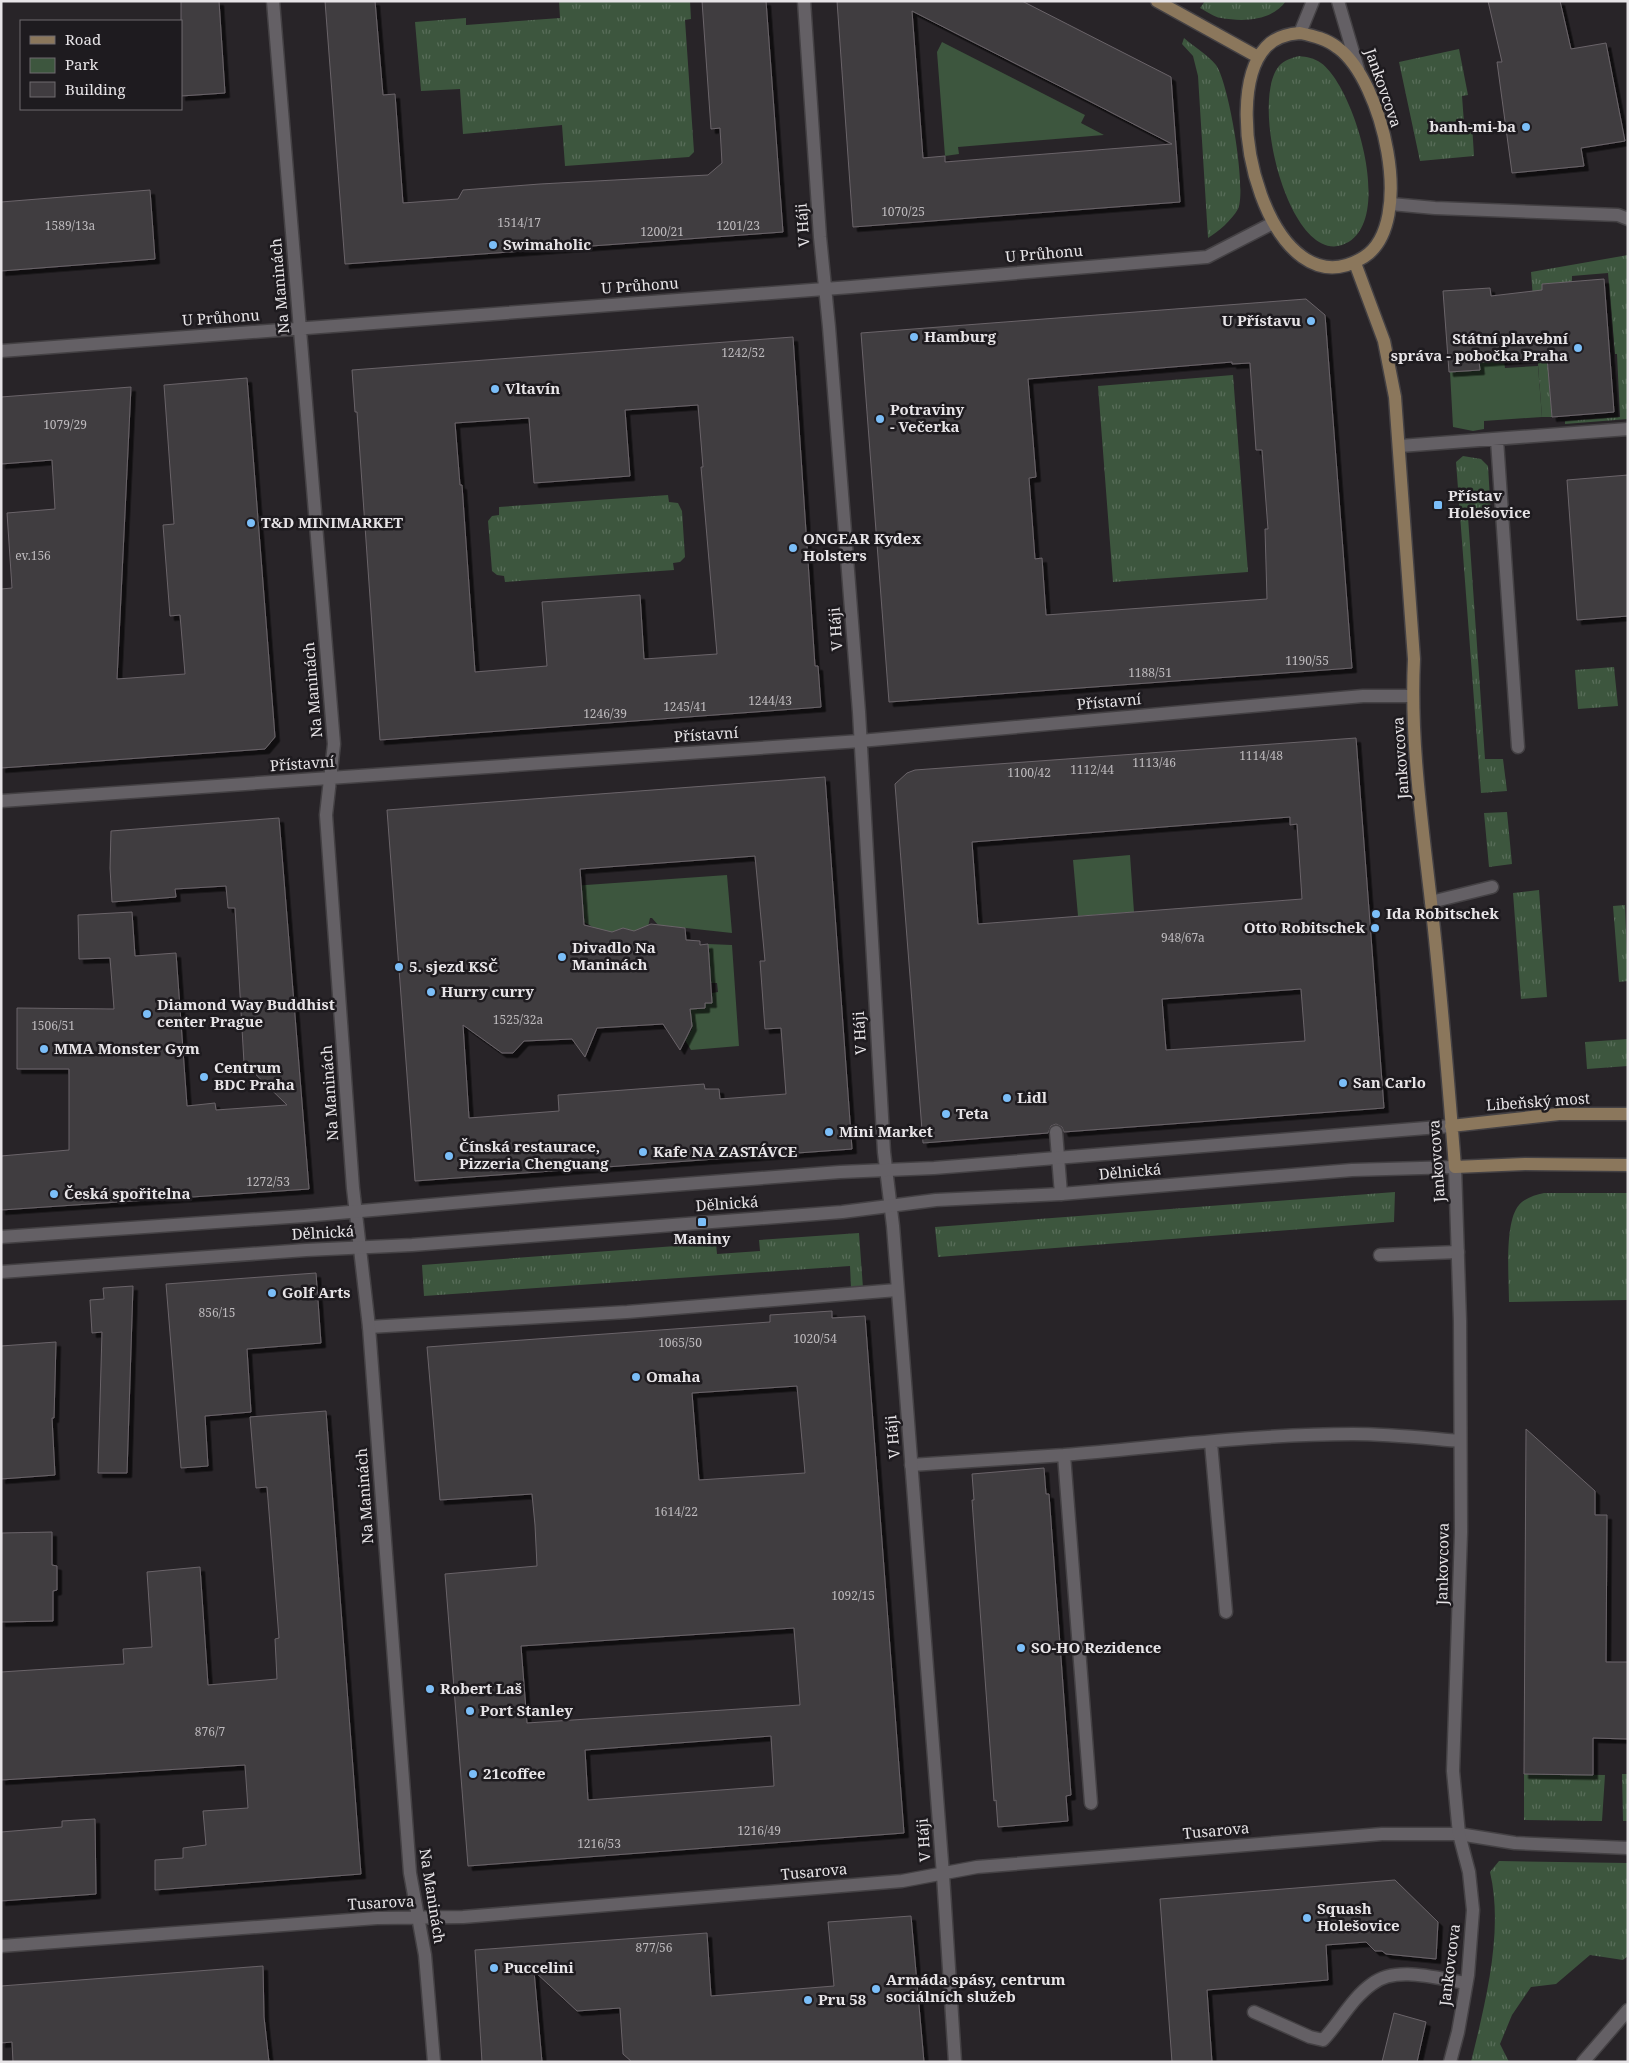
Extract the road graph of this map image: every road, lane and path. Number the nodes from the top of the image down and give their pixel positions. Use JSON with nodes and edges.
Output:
{"nodes":[{"id":1,"x":273,"y":1,"type":"edge"},
{"id":2,"x":804,"y":1,"type":"edge"},
{"id":3,"x":1157,"y":1,"type":"edge"},
{"id":4,"x":1313,"y":1,"type":"edge"},
{"id":5,"x":1338,"y":1,"type":"edge"},
{"id":6,"x":1300,"y":34,"type":"junction"},
{"id":7,"x":1258,"y":58,"type":"junction"},
{"id":8,"x":1358,"y":69,"type":"junction"},
{"id":9,"x":1391,"y":204,"type":"junction"},
{"id":10,"x":1628,"y":219,"type":"edge"},
{"id":11,"x":1274,"y":223,"type":"junction"},
{"id":12,"x":1355,"y":263,"type":"junction"},
{"id":13,"x":825,"y":288,"type":"junction"},
{"id":14,"x":300,"y":328,"type":"junction"},
{"id":15,"x":1,"y":351,"type":"edge"},
{"id":16,"x":1628,"y":430,"type":"edge"},
{"id":17,"x":1497,"y":440,"type":"junction"},
{"id":18,"x":1400,"y":446,"type":"junction"},
{"id":19,"x":1412,"y":696,"type":"junction"},
{"id":20,"x":860,"y":741,"type":"junction"},
{"id":21,"x":1518,"y":747,"type":"dead end"},
{"id":22,"x":330,"y":778,"type":"junction"},
{"id":23,"x":1,"y":801,"type":"edge"},
{"id":24,"x":1492,"y":887,"type":"dead end"},
{"id":25,"x":1431,"y":902,"type":"junction"},
{"id":26,"x":1628,"y":1114,"type":"edge"},
{"id":27,"x":1451,"y":1126,"type":"junction"},
{"id":28,"x":1056,"y":1132,"type":"dead end"},
{"id":29,"x":1058,"y":1158,"type":"junction"},
{"id":30,"x":1628,"y":1165,"type":"edge"},
{"id":31,"x":1455,"y":1166,"type":"junction"},
{"id":32,"x":886,"y":1170,"type":"junction"},
{"id":33,"x":1061,"y":1194,"type":"junction"},
{"id":34,"x":890,"y":1206,"type":"junction"},
{"id":35,"x":356,"y":1212,"type":"junction"},
{"id":36,"x":1,"y":1237,"type":"edge"},
{"id":37,"x":360,"y":1248,"type":"junction"},
{"id":38,"x":1458,"y":1252,"type":"junction"},
{"id":39,"x":1380,"y":1255,"type":"dead end"},
{"id":40,"x":1,"y":1272,"type":"edge"},
{"id":41,"x":898,"y":1290,"type":"junction"},
{"id":42,"x":369,"y":1327,"type":"junction"},
{"id":43,"x":1460,"y":1440,"type":"junction"},
{"id":44,"x":1211,"y":1443,"type":"junction"},
{"id":45,"x":1064,"y":1455,"type":"junction"},
{"id":46,"x":911,"y":1465,"type":"junction"},
{"id":47,"x":1226,"y":1612,"type":"dead end"},
{"id":48,"x":1091,"y":1803,"type":"dead end"},
{"id":49,"x":1459,"y":1834,"type":"junction"},
{"id":50,"x":1628,"y":1848,"type":"edge"},
{"id":51,"x":943,"y":1875,"type":"junction"},
{"id":52,"x":417,"y":1917,"type":"junction"},
{"id":53,"x":1,"y":1946,"type":"edge"},
{"id":54,"x":1466,"y":1983,"type":"junction"},
{"id":55,"x":1628,"y":2010,"type":"edge"},
{"id":56,"x":1254,"y":2012,"type":"dead end"},
{"id":57,"x":434,"y":2062,"type":"edge"},
{"id":58,"x":955,"y":2062,"type":"edge"},
{"id":59,"x":1450,"y":2062,"type":"edge"},
{"id":60,"x":1583,"y":2062,"type":"edge"}],
"edges":[{"from":1,"to":14,"type":"street","name":"Na Maninách"},
{"from":2,"to":13,"type":"street","name":"V Háji"},
{"from":3,"to":7,"type":"main road"},
{"from":4,"to":6,"type":"street"},
{"from":5,"to":8,"type":"street","name":"Jankovcova"},
{"from":6,"to":7,"type":"main road"},
{"from":6,"to":8,"type":"main road"},
{"from":7,"to":11,"type":"main road"},
{"from":8,"to":9,"type":"main road","name":"Jankovcova"},
{"from":9,"to":10,"type":"street"},
{"from":9,"to":12,"type":"main road","name":"Jankovcova"},
{"from":11,"to":12,"type":"main road"},
{"from":11,"to":13,"type":"street","name":"U Průhonu"},
{"from":12,"to":18,"type":"main road","name":"Jankovcova"},
{"from":13,"to":14,"type":"street","name":"U Průhonu"},
{"from":13,"to":20,"type":"street","name":"V Háji"},
{"from":14,"to":15,"type":"street","name":"U Průhonu"},
{"from":14,"to":22,"type":"street","name":"Na Maninách"},
{"from":16,"to":17,"type":"street"},
{"from":17,"to":18,"type":"street"},
{"from":17,"to":21,"type":"street"},
{"from":18,"to":19,"type":"main road","name":"Jankovcova"},
{"from":19,"to":20,"type":"street","name":"Přístavní"},
{"from":19,"to":25,"type":"main road","name":"Jankovcova"},
{"from":20,"to":22,"type":"street","name":"Přístavní"},
{"from":20,"to":32,"type":"street","name":"V Háji"},
{"from":22,"to":23,"type":"street","name":"Přístavní"},
{"from":22,"to":35,"type":"street","name":"Na Maninách"},
{"from":24,"to":25,"type":"street"},
{"from":25,"to":27,"type":"main road","name":"Jankovcova"},
{"from":26,"to":27,"type":"main road","name":"Libeňský most"},
{"from":27,"to":29,"type":"street","name":"Dělnická"},
{"from":27,"to":31,"type":"main road","name":"Jankovcova"},
{"from":28,"to":29,"type":"street"},
{"from":29,"to":32,"type":"street","name":"Dělnická"},
{"from":29,"to":33,"type":"street"},
{"from":30,"to":31,"type":"main road"},
{"from":31,"to":33,"type":"street","name":"Dělnická"},
{"from":31,"to":38,"type":"street","name":"Jankovcova"},
{"from":32,"to":34,"type":"street","name":"V Háji"},
{"from":32,"to":35,"type":"street","name":"Dělnická"},
{"from":33,"to":34,"type":"street","name":"Dělnická"},
{"from":34,"to":37,"type":"street","name":"Dělnická"},
{"from":34,"to":41,"type":"street","name":"V Háji"},
{"from":35,"to":36,"type":"street","name":"Dělnická"},
{"from":35,"to":37,"type":"street","name":"Na Maninách"},
{"from":37,"to":40,"type":"street","name":"Dělnická"},
{"from":37,"to":42,"type":"street","name":"Na Maninách"},
{"from":38,"to":39,"type":"street"},
{"from":38,"to":43,"type":"street","name":"Jankovcova"},
{"from":41,"to":42,"type":"street"},
{"from":41,"to":46,"type":"street","name":"V Háji"},
{"from":42,"to":52,"type":"street","name":"Na Maninách"},
{"from":43,"to":44,"type":"street"},
{"from":43,"to":49,"type":"street","name":"Jankovcova"},
{"from":44,"to":45,"type":"street"},
{"from":44,"to":47,"type":"street"},
{"from":45,"to":46,"type":"street"},
{"from":45,"to":48,"type":"street"},
{"from":46,"to":51,"type":"street","name":"V Háji"},
{"from":49,"to":50,"type":"street","name":"Tusarova"},
{"from":49,"to":51,"type":"street","name":"Tusarova"},
{"from":49,"to":54,"type":"street","name":"Jankovcova"},
{"from":51,"to":52,"type":"street","name":"Tusarova"},
{"from":51,"to":58,"type":"street","name":"V Háji"},
{"from":52,"to":53,"type":"street","name":"Tusarova"},
{"from":52,"to":57,"type":"street","name":"Na Maninách"},
{"from":54,"to":56,"type":"street"},
{"from":54,"to":59,"type":"street","name":"Jankovcova"},
{"from":55,"to":60,"type":"street"}]}
